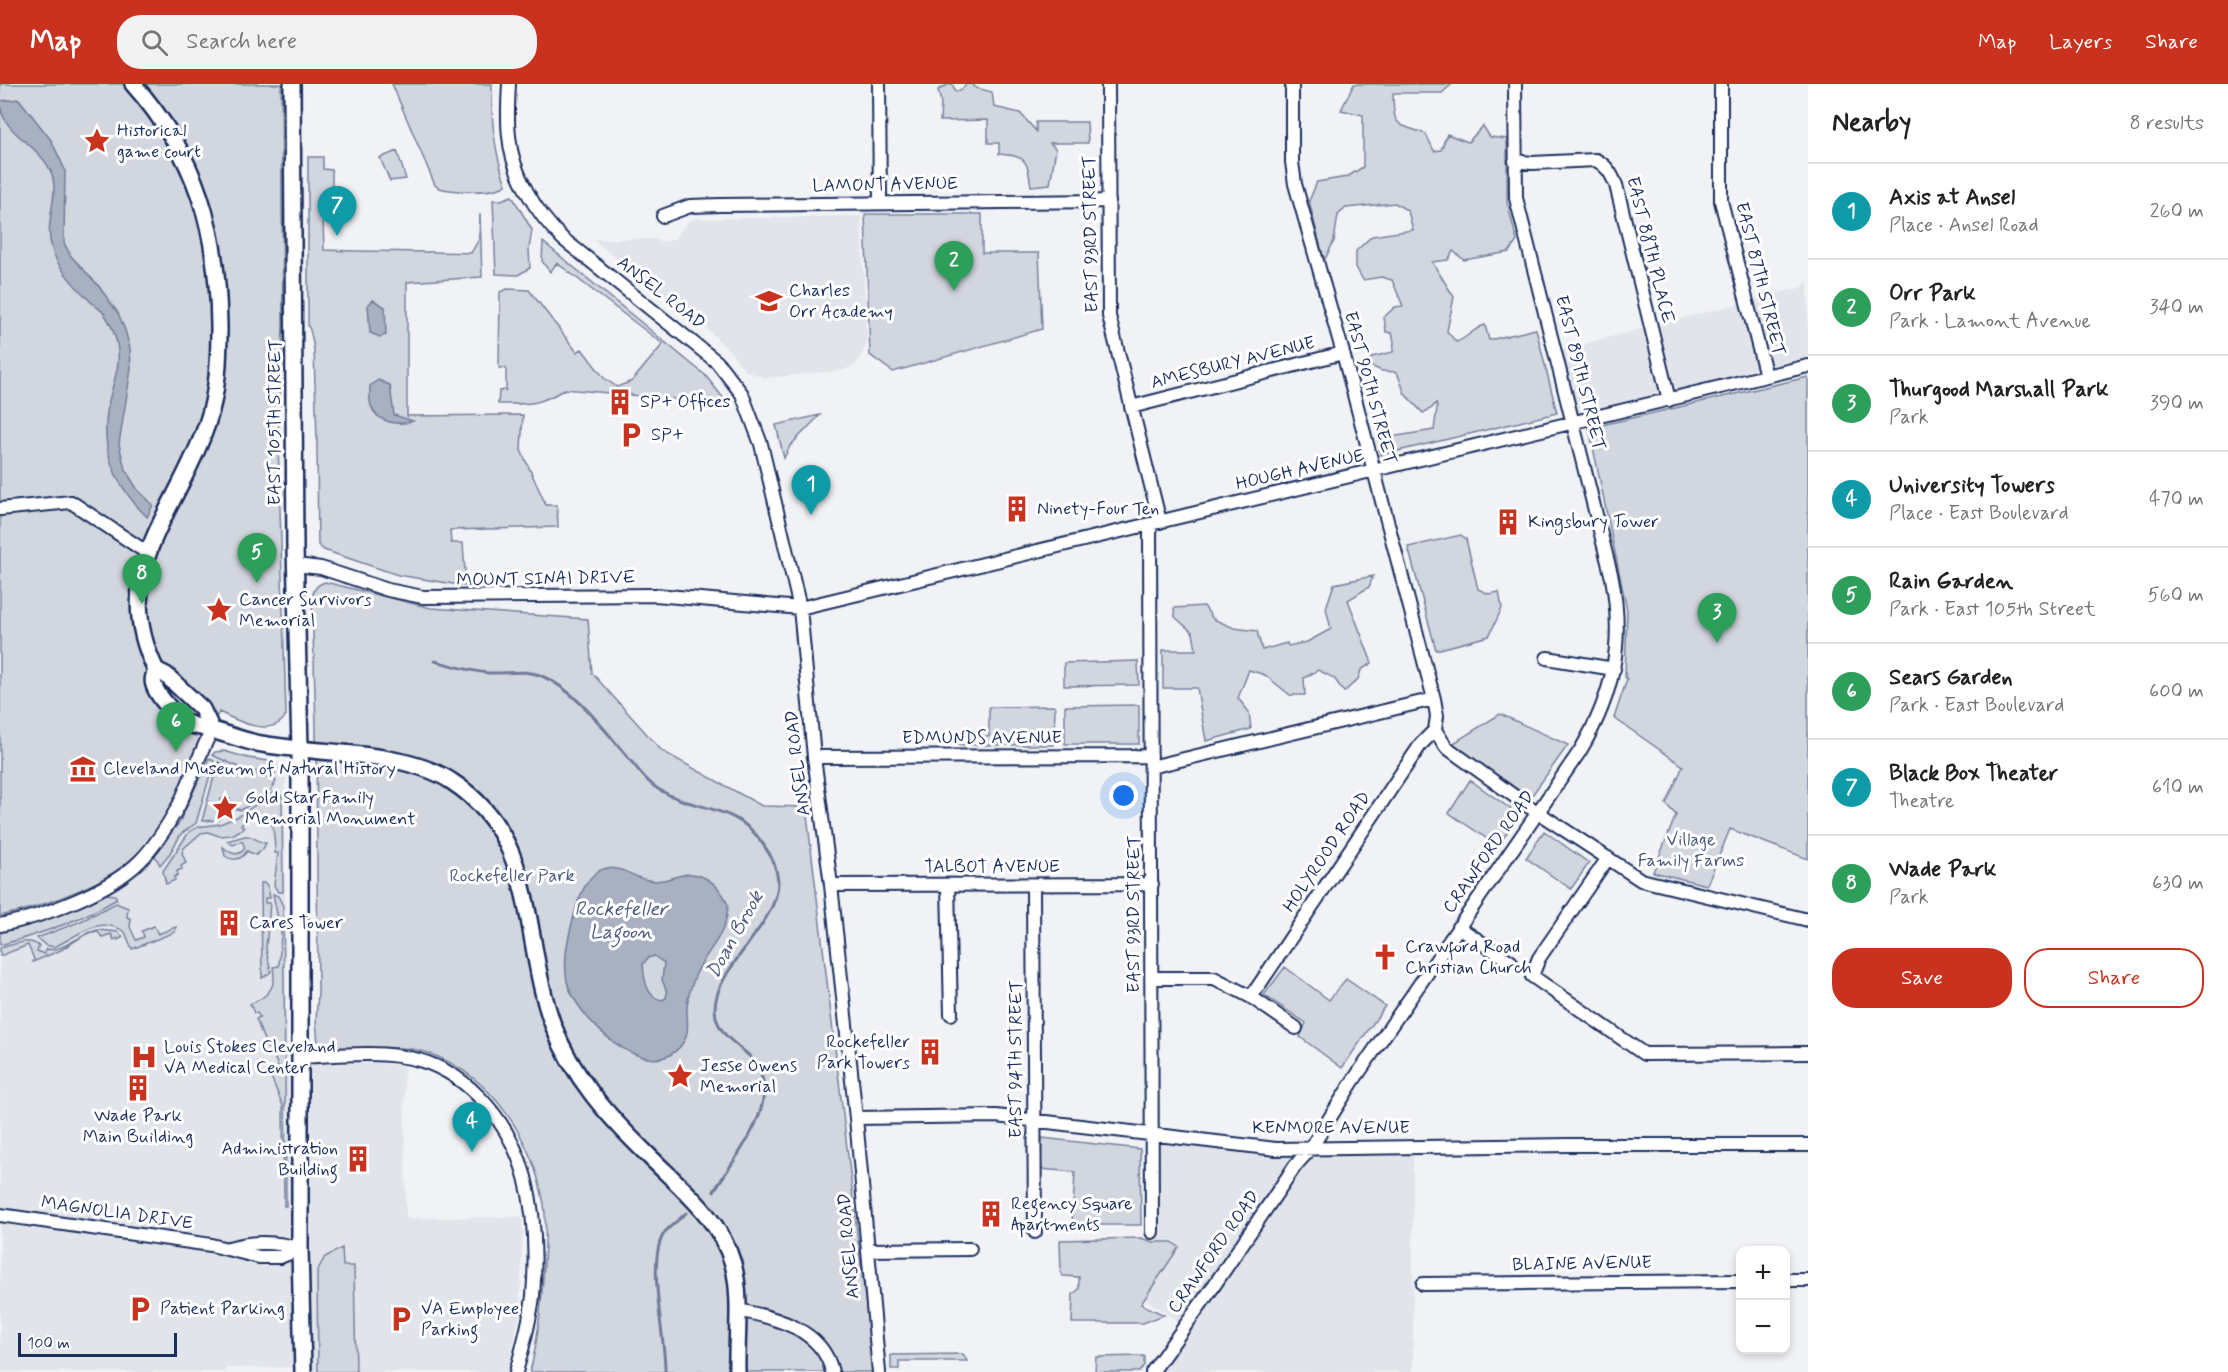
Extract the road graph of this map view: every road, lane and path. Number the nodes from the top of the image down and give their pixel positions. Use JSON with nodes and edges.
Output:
{"nodes":[{"id":1,"x":133,"y":84,"type":"edge"},
{"id":2,"x":292,"y":84,"type":"edge"},
{"id":3,"x":509,"y":84,"type":"edge"},
{"id":4,"x":879,"y":84,"type":"edge"},
{"id":5,"x":1108,"y":84,"type":"edge"},
{"id":6,"x":1292,"y":84,"type":"edge"},
{"id":7,"x":1515,"y":84,"type":"edge"},
{"id":8,"x":1721,"y":84,"type":"edge"},
{"id":9,"x":1515,"y":161,"type":"junction"},
{"id":10,"x":1108,"y":201,"type":"junction"},
{"id":11,"x":880,"y":203,"type":"junction"},
{"id":12,"x":663,"y":216,"type":"dead end"},
{"id":13,"x":1343,"y":353,"type":"junction"},
{"id":14,"x":1808,"y":366,"type":"edge"},
{"id":15,"x":1766,"y":376,"type":"junction"},
{"id":16,"x":1669,"y":400,"type":"junction"},
{"id":17,"x":1131,"y":407,"type":"junction"},
{"id":18,"x":1574,"y":421,"type":"junction"},
{"id":19,"x":1373,"y":471,"type":"junction"},
{"id":20,"x":0,"y":509,"type":"edge"},
{"id":21,"x":1155,"y":523,"type":"junction"},
{"id":22,"x":149,"y":554,"type":"junction"},
{"id":23,"x":296,"y":565,"type":"junction"},
{"id":24,"x":800,"y":608,"type":"junction"},
{"id":25,"x":1547,"y":658,"type":"dead end"},
{"id":26,"x":1614,"y":669,"type":"junction"},
{"id":27,"x":156,"y":670,"type":"junction"},
{"id":28,"x":1434,"y":699,"type":"junction"},
{"id":29,"x":212,"y":730,"type":"junction"},
{"id":30,"x":1435,"y":730,"type":"junction"},
{"id":31,"x":300,"y":749,"type":"junction"},
{"id":32,"x":814,"y":757,"type":"junction"},
{"id":33,"x":1151,"y":761,"type":"junction"},
{"id":34,"x":1539,"y":813,"type":"junction"},
{"id":35,"x":1608,"y":858,"type":"junction"},
{"id":36,"x":1152,"y":884,"type":"junction"},
{"id":37,"x":831,"y":885,"type":"junction"},
{"id":38,"x":948,"y":885,"type":"junction"},
{"id":39,"x":1033,"y":886,"type":"junction"},
{"id":40,"x":1808,"y":920,"type":"edge"},
{"id":41,"x":0,"y":925,"type":"edge"},
{"id":42,"x":1458,"y":927,"type":"junction"},
{"id":43,"x":1511,"y":962,"type":"dead end"},
{"id":44,"x":1152,"y":978,"type":"junction"},
{"id":45,"x":1251,"y":997,"type":"junction"},
{"id":46,"x":951,"y":1014,"type":"dead end"},
{"id":47,"x":1296,"y":1028,"type":"dead end"},
{"id":48,"x":1808,"y":1053,"type":"edge"},
{"id":49,"x":301,"y":1057,"type":"junction"},
{"id":50,"x":856,"y":1118,"type":"junction"},
{"id":51,"x":1034,"y":1120,"type":"junction"},
{"id":52,"x":1152,"y":1133,"type":"junction"},
{"id":53,"x":1808,"y":1145,"type":"edge"},
{"id":54,"x":1311,"y":1148,"type":"junction"},
{"id":55,"x":0,"y":1215,"type":"edge"},
{"id":56,"x":1035,"y":1232,"type":"dead end"},
{"id":57,"x":1152,"y":1232,"type":"dead end"},
{"id":58,"x":300,"y":1249,"type":"junction"},
{"id":59,"x":969,"y":1249,"type":"dead end"},
{"id":60,"x":868,"y":1250,"type":"junction"},
{"id":61,"x":1790,"y":1280,"type":"edge"},
{"id":62,"x":1808,"y":1280,"type":"edge"},
{"id":63,"x":1736,"y":1281,"type":"edge"},
{"id":64,"x":1423,"y":1284,"type":"dead end"},
{"id":65,"x":737,"y":1310,"type":"junction"},
{"id":66,"x":303,"y":1372,"type":"edge"},
{"id":67,"x":516,"y":1372,"type":"edge"},
{"id":68,"x":737,"y":1372,"type":"edge"},
{"id":69,"x":832,"y":1372,"type":"edge"},
{"id":70,"x":879,"y":1372,"type":"edge"},
{"id":71,"x":1152,"y":1372,"type":"edge"}],
"edges":[{"from":1,"to":22,"type":"main road"},
{"from":2,"to":23,"type":"main road","name":"EAST 105TH STREET"},
{"from":3,"to":24,"type":"street","name":"ANSEL ROAD"},
{"from":4,"to":11,"type":"street"},
{"from":5,"to":10,"type":"street","name":"EAST 93RD STREET"},
{"from":6,"to":13,"type":"street","name":"EAST 90TH STREET"},
{"from":7,"to":9,"type":"street","name":"EAST 89TH STREET"},
{"from":8,"to":15,"type":"street","name":"EAST 87TH STREET"},
{"from":9,"to":16,"type":"street","name":"EAST 88TH PLACE"},
{"from":9,"to":18,"type":"street","name":"EAST 89TH STREET"},
{"from":10,"to":11,"type":"street","name":"LAMONT AVENUE"},
{"from":10,"to":17,"type":"street","name":"EAST 93RD STREET"},
{"from":11,"to":12,"type":"street","name":"LAMONT AVENUE"},
{"from":13,"to":17,"type":"street","name":"AMESBURY AVENUE"},
{"from":13,"to":19,"type":"street","name":"EAST 90TH STREET"},
{"from":14,"to":15,"type":"street","name":"HOUGH AVENUE"},
{"from":15,"to":16,"type":"street","name":"HOUGH AVENUE"},
{"from":16,"to":18,"type":"street","name":"HOUGH AVENUE"},
{"from":17,"to":21,"type":"street","name":"EAST 93RD STREET"},
{"from":18,"to":19,"type":"street","name":"HOUGH AVENUE"},
{"from":18,"to":26,"type":"street","name":"EAST 89TH STREET"},
{"from":19,"to":21,"type":"street","name":"HOUGH AVENUE"},
{"from":19,"to":28,"type":"street","name":"EAST 90TH STREET"},
{"from":20,"to":22,"type":"street"},
{"from":21,"to":24,"type":"street","name":"HOUGH AVENUE"},
{"from":21,"to":33,"type":"street","name":"EAST 93RD STREET"},
{"from":22,"to":27,"type":"main road"},
{"from":23,"to":24,"type":"street","name":"MOUNT SINAI DRIVE"},
{"from":23,"to":31,"type":"main road","name":"EAST 105TH STREET"},
{"from":24,"to":32,"type":"street","name":"ANSEL ROAD"},
{"from":25,"to":26,"type":"street"},
{"from":26,"to":34,"type":"street","name":"CRAWFORD ROAD"},
{"from":27,"to":29,"type":"main road"},
{"from":27,"to":29,"type":"main road"},
{"from":28,"to":30,"type":"street","name":"EAST 90TH STREET"},
{"from":28,"to":33,"type":"street","name":"EDMUNDS AVENUE"},
{"from":29,"to":31,"type":"main road"},
{"from":29,"to":41,"type":"street"},
{"from":30,"to":34,"type":"street"},
{"from":30,"to":45,"type":"street","name":"HOLYROOD ROAD"},
{"from":31,"to":49,"type":"main road","name":"EAST 105TH STREET"},
{"from":31,"to":65,"type":"main road"},
{"from":32,"to":33,"type":"street","name":"EDMUNDS AVENUE"},
{"from":32,"to":37,"type":"street","name":"ANSEL ROAD"},
{"from":33,"to":36,"type":"street","name":"EAST 93RD STREET"},
{"from":34,"to":35,"type":"street"},
{"from":34,"to":42,"type":"street","name":"CRAWFORD ROAD"},
{"from":35,"to":40,"type":"street"},
{"from":35,"to":48,"type":"street"},
{"from":36,"to":39,"type":"street","name":"TALBOT AVENUE"},
{"from":36,"to":44,"type":"street","name":"EAST 93RD STREET"},
{"from":37,"to":38,"type":"street","name":"TALBOT AVENUE"},
{"from":37,"to":50,"type":"street","name":"ANSEL ROAD"},
{"from":38,"to":39,"type":"street","name":"TALBOT AVENUE"},
{"from":38,"to":46,"type":"street"},
{"from":39,"to":51,"type":"street","name":"EAST 94TH STREET"},
{"from":42,"to":43,"type":"street"},
{"from":42,"to":54,"type":"street","name":"CRAWFORD ROAD"},
{"from":44,"to":45,"type":"street"},
{"from":44,"to":52,"type":"street","name":"EAST 93RD STREET"},
{"from":45,"to":47,"type":"street"},
{"from":49,"to":58,"type":"main road","name":"EAST 105TH STREET"},
{"from":49,"to":67,"type":"street"},
{"from":50,"to":51,"type":"street","name":"KENMORE AVENUE"},
{"from":50,"to":60,"type":"street","name":"ANSEL ROAD"},
{"from":51,"to":52,"type":"street","name":"KENMORE AVENUE"},
{"from":51,"to":56,"type":"street","name":"EAST 94TH STREET"},
{"from":52,"to":54,"type":"street","name":"KENMORE AVENUE"},
{"from":52,"to":57,"type":"street","name":"EAST 93RD STREET"},
{"from":53,"to":54,"type":"street","name":"KENMORE AVENUE"},
{"from":54,"to":71,"type":"street","name":"CRAWFORD ROAD"},
{"from":55,"to":58,"type":"street","name":"MAGNOLIA DRIVE"},
{"from":58,"to":66,"type":"main road","name":"EAST 105TH STREET"},
{"from":59,"to":60,"type":"street"},
{"from":60,"to":70,"type":"street","name":"ANSEL ROAD"},
{"from":61,"to":62,"type":"street"},
{"from":63,"to":64,"type":"street","name":"BLAINE AVENUE"},
{"from":65,"to":68,"type":"main road"},
{"from":65,"to":69,"type":"street"}]}
